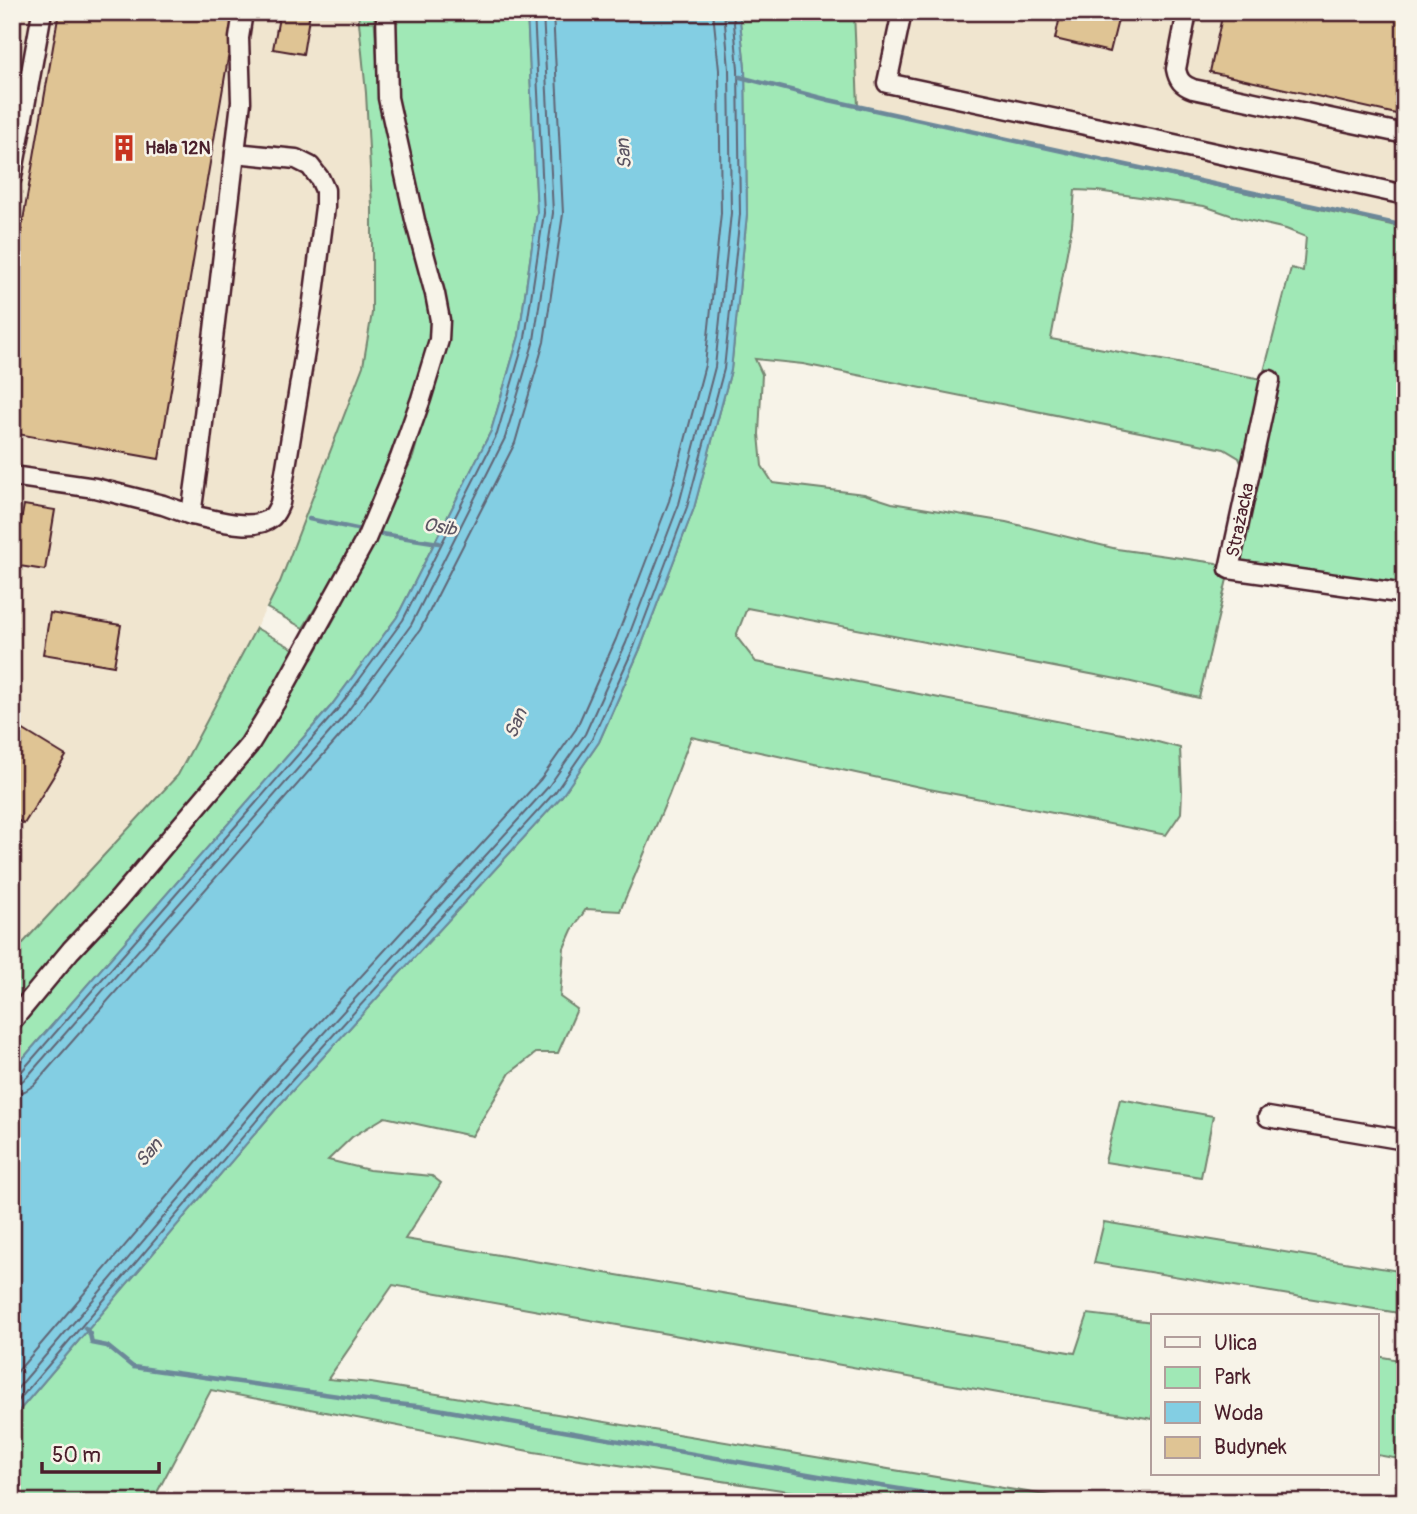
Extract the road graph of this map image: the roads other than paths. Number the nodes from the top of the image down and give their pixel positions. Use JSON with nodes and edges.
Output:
{"nodes":[{"id":1,"x":42,"y":12,"type":"edge"},
{"id":2,"x":243,"y":12,"type":"edge"},
{"id":3,"x":386,"y":12,"type":"edge"},
{"id":4,"x":902,"y":12,"type":"edge"},
{"id":5,"x":1188,"y":12,"type":"edge"},
{"id":6,"x":1405,"y":134,"type":"edge"},
{"id":7,"x":235,"y":153,"type":"junction"},
{"id":8,"x":12,"y":177,"type":"edge"},
{"id":9,"x":1405,"y":195,"type":"edge"},
{"id":10,"x":1270,"y":380,"type":"dead end"},
{"id":11,"x":12,"y":475,"type":"edge"},
{"id":12,"x":191,"y":515,"type":"junction"},
{"id":13,"x":1405,"y":594,"type":"edge"},
{"id":14,"x":12,"y":1021,"type":"edge"},
{"id":15,"x":1268,"y":1117,"type":"dead end"},
{"id":16,"x":1405,"y":1140,"type":"edge"}],
"edges":[{"from":1,"to":8,"type":"street"},
{"from":2,"to":7,"type":"street"},
{"from":3,"to":14,"type":"street"},
{"from":4,"to":9,"type":"street"},
{"from":5,"to":6,"type":"street"},
{"from":7,"to":12,"type":"street"},
{"from":7,"to":12,"type":"street"},
{"from":10,"to":13,"type":"street","name":"Strażacka"},
{"from":11,"to":12,"type":"street"},
{"from":15,"to":16,"type":"street"}]}
